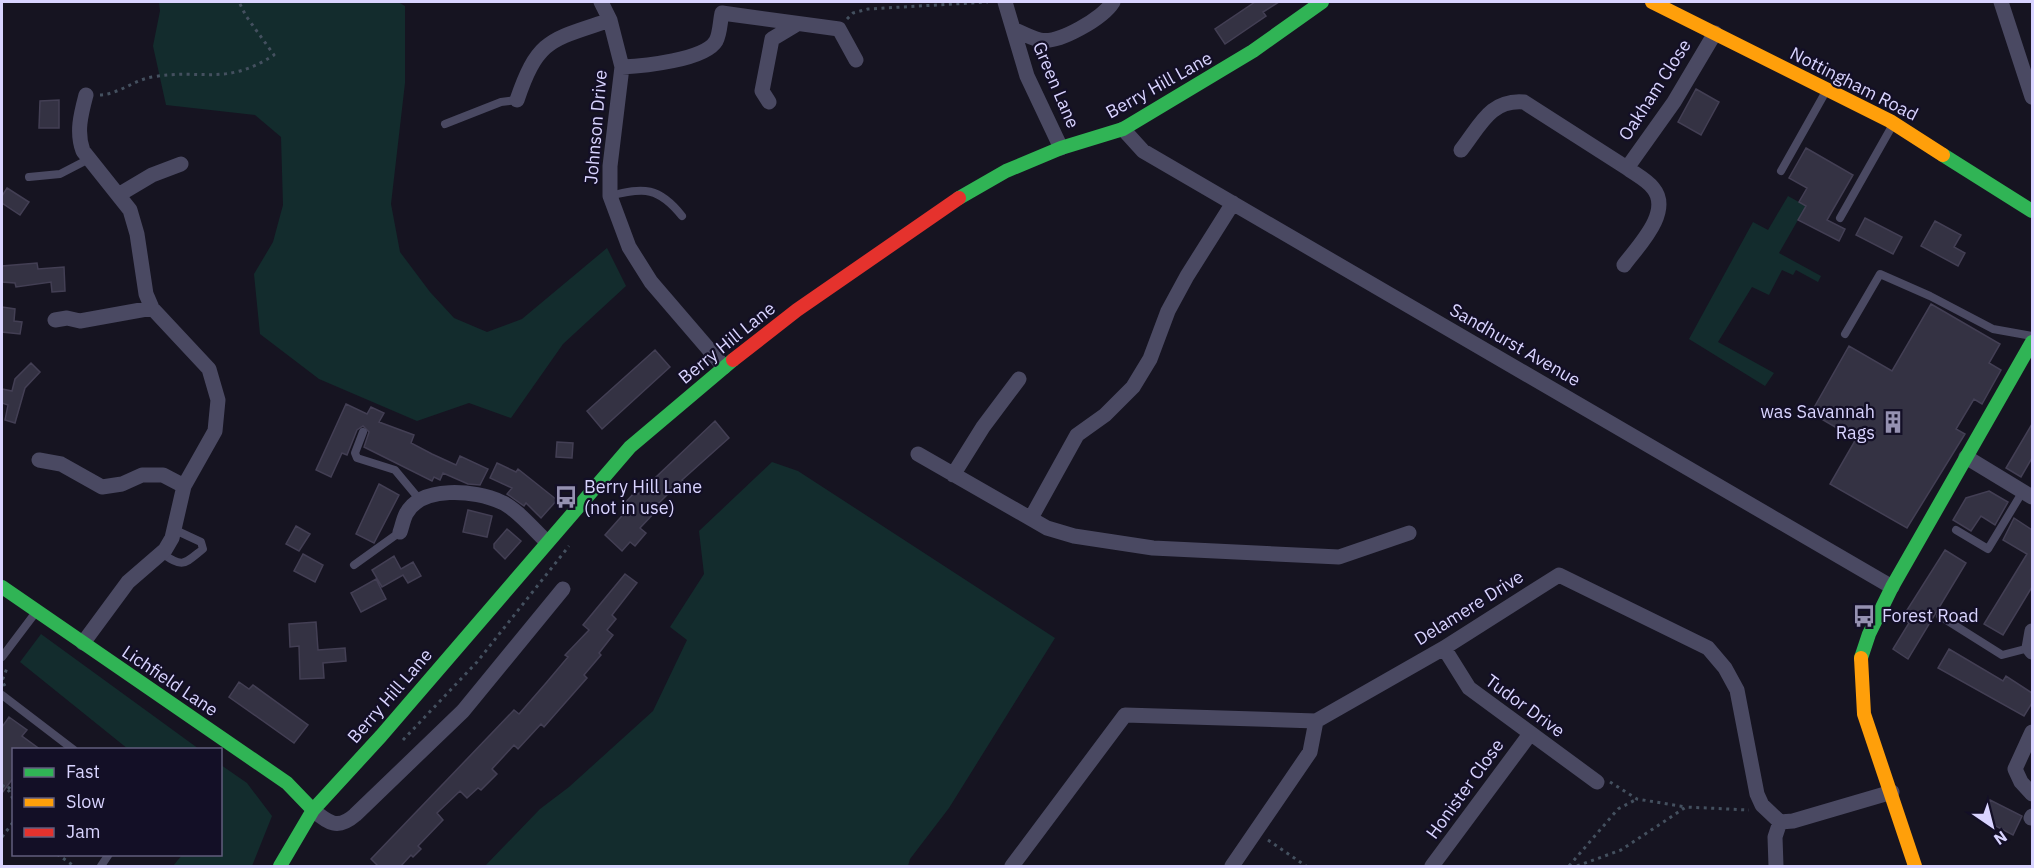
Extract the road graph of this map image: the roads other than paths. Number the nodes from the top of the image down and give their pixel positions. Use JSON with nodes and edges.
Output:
{"nodes":[{"id":1,"x":601,"y":2,"type":"edge"},
{"id":2,"x":1005,"y":2,"type":"edge"},
{"id":3,"x":1113,"y":2,"type":"edge"},
{"id":4,"x":1322,"y":2,"type":"edge"},
{"id":5,"x":1652,"y":2,"type":"edge"},
{"id":6,"x":2001,"y":2,"type":"edge"},
{"id":7,"x":721,"y":8,"type":"edge"},
{"id":8,"x":610,"y":20,"type":"junction"},
{"id":9,"x":797,"y":24,"type":"junction"},
{"id":10,"x":1013,"y":29,"type":"junction"},
{"id":11,"x":1715,"y":33,"type":"junction"},
{"id":12,"x":856,"y":60,"type":"dead end"},
{"id":13,"x":622,"y":67,"type":"junction"},
{"id":14,"x":1827,"y":89,"type":"junction"},
{"id":15,"x":86,"y":95,"type":"road end"},
{"id":16,"x":2032,"y":97,"type":"edge"},
{"id":17,"x":517,"y":100,"type":"joint"},
{"id":18,"x":769,"y":102,"type":"dead end"},
{"id":19,"x":1894,"y":123,"type":"junction"},
{"id":20,"x":445,"y":124,"type":"dead end"},
{"id":21,"x":1123,"y":129,"type":"junction"},
{"id":22,"x":1061,"y":148,"type":"junction"},
{"id":23,"x":1461,"y":150,"type":"dead end"},
{"id":24,"x":89,"y":159,"type":"junction"},
{"id":25,"x":181,"y":165,"type":"dead end"},
{"id":26,"x":1627,"y":168,"type":"junction"},
{"id":27,"x":1781,"y":171,"type":"dead end"},
{"id":28,"x":29,"y":177,"type":"dead end"},
{"id":29,"x":120,"y":194,"type":"junction"},
{"id":30,"x":610,"y":196,"type":"junction"},
{"id":31,"x":1233,"y":203,"type":"junction"},
{"id":32,"x":2032,"y":211,"type":"edge"},
{"id":33,"x":682,"y":216,"type":"dead end"},
{"id":34,"x":1840,"y":218,"type":"dead end"},
{"id":35,"x":1624,"y":265,"type":"dead end"},
{"id":36,"x":152,"y":308,"type":"junction"},
{"id":37,"x":55,"y":320,"type":"dead end"},
{"id":38,"x":1845,"y":334,"type":"dead end"},
{"id":39,"x":2032,"y":336,"type":"edge"},
{"id":40,"x":2032,"y":342,"type":"edge"},
{"id":41,"x":724,"y":367,"type":"junction"},
{"id":42,"x":1019,"y":379,"type":"dead end"},
{"id":43,"x":363,"y":432,"type":"dead end"},
{"id":44,"x":918,"y":454,"type":"dead end"},
{"id":45,"x":1966,"y":457,"type":"junction"},
{"id":46,"x":39,"y":460,"type":"dead end"},
{"id":47,"x":953,"y":475,"type":"junction"},
{"id":48,"x":184,"y":486,"type":"junction"},
{"id":49,"x":2029,"y":493,"type":"edge"},
{"id":50,"x":420,"y":500,"type":"junction"},
{"id":51,"x":1031,"y":518,"type":"junction"},
{"id":52,"x":173,"y":529,"type":"junction"},
{"id":53,"x":1956,"y":530,"type":"dead end"},
{"id":54,"x":400,"y":532,"type":"joint"},
{"id":55,"x":1409,"y":533,"type":"dead end"},
{"id":56,"x":547,"y":542,"type":"junction"},
{"id":57,"x":161,"y":553,"type":"junction"},
{"id":58,"x":354,"y":565,"type":"dead end"},
{"id":59,"x":2,"y":587,"type":"edge"},
{"id":60,"x":1892,"y":587,"type":"junction"},
{"id":61,"x":563,"y":589,"type":"dead end"},
{"id":62,"x":36,"y":610,"type":"junction"},
{"id":63,"x":1940,"y":616,"type":"dead end"},
{"id":64,"x":2032,"y":631,"type":"edge"},
{"id":65,"x":83,"y":644,"type":"junction"},
{"id":66,"x":1444,"y":648,"type":"junction"},
{"id":67,"x":2031,"y":650,"type":"edge"},
{"id":68,"x":2,"y":657,"type":"edge"},
{"id":69,"x":2,"y":695,"type":"edge"},
{"id":70,"x":1316,"y":721,"type":"junction"},
{"id":71,"x":2032,"y":732,"type":"edge"},
{"id":72,"x":1530,"y":734,"type":"junction"},
{"id":73,"x":71,"y":748,"type":"edge"},
{"id":74,"x":1597,"y":782,"type":"road end"},
{"id":75,"x":1892,"y":792,"type":"junction"},
{"id":76,"x":2032,"y":794,"type":"edge"},
{"id":77,"x":313,"y":810,"type":"junction"},
{"id":78,"x":1780,"y":822,"type":"junction"},
{"id":79,"x":1437,"y":865,"type":"edge"},
{"id":80,"x":280,"y":867,"type":"edge"},
{"id":81,"x":1012,"y":867,"type":"edge"},
{"id":82,"x":1232,"y":867,"type":"edge"},
{"id":83,"x":1776,"y":867,"type":"edge"},
{"id":84,"x":1915,"y":867,"type":"edge"}],
"edges":[{"from":1,"to":8,"type":"street","name":"Johnson Drive"},
{"from":2,"to":10,"type":"street","name":"Green Lane"},
{"from":3,"to":10,"type":"street"},
{"from":4,"to":21,"type":"main road","name":"Berry Hill Lane"},
{"from":5,"to":11,"type":"main road","name":"Nottingham Road"},
{"from":6,"to":16,"type":"street"},
{"from":7,"to":9,"type":"street"},
{"from":7,"to":13,"type":"street"},
{"from":8,"to":13,"type":"street","name":"Johnson Drive"},
{"from":8,"to":17,"type":"street"},
{"from":9,"to":12,"type":"street"},
{"from":9,"to":18,"type":"street"},
{"from":10,"to":22,"type":"street","name":"Green Lane"},
{"from":11,"to":14,"type":"main road","name":"Nottingham Road"},
{"from":11,"to":26,"type":"street","name":"Oakham Close"},
{"from":13,"to":30,"type":"street","name":"Johnson Drive"},
{"from":14,"to":19,"type":"main road","name":"Nottingham Road"},
{"from":14,"to":27,"type":"lane"},
{"from":15,"to":24,"type":"street"},
{"from":17,"to":20,"type":"lane"},
{"from":19,"to":32,"type":"main road","name":"Nottingham Road"},
{"from":19,"to":34,"type":"lane"},
{"from":21,"to":22,"type":"main road","name":"Berry Hill Lane"},
{"from":21,"to":31,"type":"street","name":"Sandhurst Avenue"},
{"from":22,"to":41,"type":"main road","name":"Berry Hill Lane"},
{"from":23,"to":26,"type":"street","name":"Oakham Close"},
{"from":24,"to":28,"type":"lane"},
{"from":24,"to":29,"type":"street"},
{"from":25,"to":29,"type":"street"},
{"from":26,"to":35,"type":"street","name":"Oakham Close"},
{"from":29,"to":36,"type":"street"},
{"from":30,"to":33,"type":"lane"},
{"from":30,"to":41,"type":"street","name":"Johnson Drive"},
{"from":31,"to":51,"type":"street"},
{"from":31,"to":60,"type":"street","name":"Sandhurst Avenue"},
{"from":36,"to":37,"type":"street"},
{"from":36,"to":48,"type":"street"},
{"from":38,"to":39,"type":"lane"},
{"from":40,"to":45,"type":"main road"},
{"from":41,"to":56,"type":"main road","name":"Berry Hill Lane"},
{"from":42,"to":47,"type":"street"},
{"from":43,"to":50,"type":"lane"},
{"from":44,"to":47,"type":"street"},
{"from":45,"to":49,"type":"street"},
{"from":45,"to":60,"type":"main road"},
{"from":46,"to":48,"type":"street"},
{"from":47,"to":51,"type":"street"},
{"from":48,"to":52,"type":"street"},
{"from":49,"to":53,"type":"lane"},
{"from":50,"to":54,"type":"street"},
{"from":50,"to":56,"type":"street"},
{"from":51,"to":55,"type":"street"},
{"from":52,"to":57,"type":"street"},
{"from":52,"to":57,"type":"lane"},
{"from":54,"to":58,"type":"lane"},
{"from":56,"to":77,"type":"main road","name":"Berry Hill Lane"},
{"from":57,"to":65,"type":"street"},
{"from":59,"to":62,"type":"main road","name":"Lichfield Lane"},
{"from":60,"to":75,"type":"main road"},
{"from":61,"to":77,"type":"street"},
{"from":62,"to":65,"type":"main road","name":"Lichfield Lane"},
{"from":62,"to":68,"type":"lane"},
{"from":63,"to":67,"type":"lane"},
{"from":64,"to":67,"type":"street"},
{"from":65,"to":77,"type":"main road","name":"Lichfield Lane"},
{"from":66,"to":70,"type":"street","name":"Delamere Drive"},
{"from":66,"to":72,"type":"street","name":"Tudor Drive"},
{"from":66,"to":78,"type":"street","name":"Delamere Drive"},
{"from":69,"to":73,"type":"lane"},
{"from":70,"to":81,"type":"street"},
{"from":70,"to":82,"type":"street"},
{"from":71,"to":76,"type":"street"},
{"from":72,"to":74,"type":"street","name":"Tudor Drive"},
{"from":72,"to":79,"type":"street","name":"Honister Close"},
{"from":75,"to":78,"type":"street"},
{"from":75,"to":84,"type":"main road"},
{"from":77,"to":80,"type":"main road","name":"Berry Hill Lane"},
{"from":78,"to":83,"type":"street"}]}
